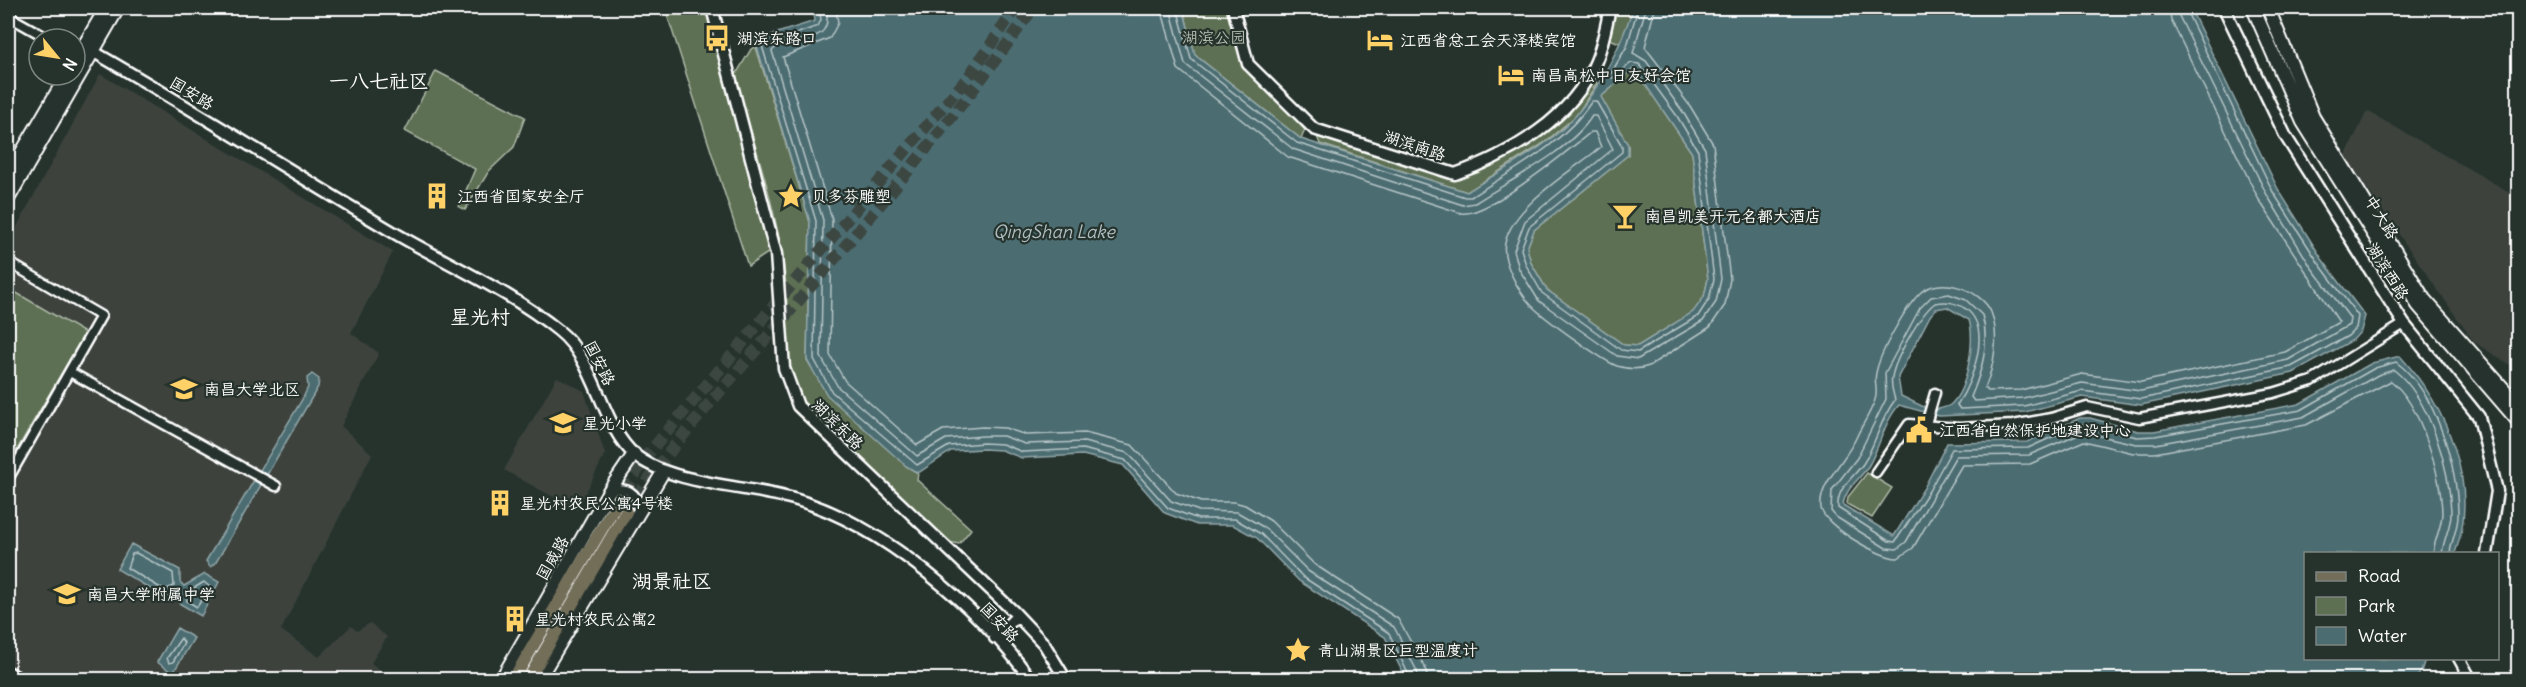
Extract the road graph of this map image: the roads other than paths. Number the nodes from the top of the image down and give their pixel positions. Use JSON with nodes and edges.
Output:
{"nodes":[{"id":1,"x":106,"y":8,"type":"edge"},
{"id":2,"x":118,"y":8,"type":"edge"},
{"id":3,"x":712,"y":8,"type":"edge"},
{"id":4,"x":1233,"y":8,"type":"edge"},
{"id":5,"x":1610,"y":8,"type":"edge"},
{"id":6,"x":2224,"y":8,"type":"edge"},
{"id":7,"x":2253,"y":8,"type":"edge"},
{"id":8,"x":2268,"y":8,"type":"edge"},
{"id":9,"x":8,"y":16,"type":"edge"},
{"id":10,"x":28,"y":27,"type":"edge"},
{"id":11,"x":87,"y":45,"type":"edge"},
{"id":12,"x":87,"y":48,"type":"edge"},
{"id":13,"x":87,"y":58,"type":"edge"},
{"id":14,"x":60,"y":87,"type":"edge"},
{"id":15,"x":66,"y":87,"type":"edge"},
{"id":16,"x":8,"y":176,"type":"edge"},
{"id":17,"x":8,"y":199,"type":"edge"},
{"id":18,"x":8,"y":262,"type":"edge"},
{"id":19,"x":2404,"y":324,"type":"junction"},
{"id":20,"x":70,"y":372,"type":"junction"},
{"id":21,"x":1935,"y":393,"type":"dead end"},
{"id":22,"x":2518,"y":405,"type":"edge"},
{"id":23,"x":1927,"y":420,"type":"junction"},
{"id":24,"x":2518,"y":421,"type":"edge"},
{"id":25,"x":634,"y":454,"type":"junction"},
{"id":26,"x":663,"y":472,"type":"junction"},
{"id":27,"x":1876,"y":472,"type":"dead end"},
{"id":28,"x":8,"y":479,"type":"edge"},
{"id":29,"x":272,"y":484,"type":"dead end"},
{"id":30,"x":609,"y":491,"type":"junction"},
{"id":31,"x":640,"y":511,"type":"junction"},
{"id":32,"x":2487,"y":552,"type":"edge"},
{"id":33,"x":1017,"y":616,"type":"junction"},
{"id":34,"x":995,"y":638,"type":"junction"},
{"id":35,"x":2460,"y":660,"type":"edge"},
{"id":36,"x":8,"y":672,"type":"edge"},
{"id":37,"x":21,"y":680,"type":"edge"},
{"id":38,"x":501,"y":680,"type":"edge"},
{"id":39,"x":513,"y":680,"type":"edge"},
{"id":40,"x":528,"y":680,"type":"edge"},
{"id":41,"x":538,"y":680,"type":"edge"},
{"id":42,"x":1031,"y":680,"type":"edge"},
{"id":43,"x":1066,"y":680,"type":"edge"},
{"id":44,"x":2471,"y":680,"type":"edge"}],
"edges":[{"from":1,"to":11,"type":"main road"},
{"from":2,"to":12,"type":"main road"},
{"from":3,"to":33,"type":"street","name":"湖滨东路"},
{"from":4,"to":5,"type":"street","name":"湖滨南路"},
{"from":6,"to":19,"type":"street","name":"湖滨西路"},
{"from":7,"to":24,"type":"main road","name":"中大路"},
{"from":8,"to":22,"type":"main road","name":"中大路"},
{"from":9,"to":10,"type":"street"},
{"from":13,"to":25,"type":"street","name":"国安路"},
{"from":14,"to":16,"type":"main road"},
{"from":15,"to":17,"type":"main road"},
{"from":18,"to":20,"type":"street"},
{"from":19,"to":23,"type":"street"},
{"from":19,"to":32,"type":"street","name":"湖滨西路"},
{"from":20,"to":28,"type":"street"},
{"from":20,"to":29,"type":"street"},
{"from":21,"to":23,"type":"street"},
{"from":23,"to":27,"type":"street"},
{"from":25,"to":26,"type":"street","name":"国安路"},
{"from":25,"to":30,"type":"main road","name":"国威路"},
{"from":26,"to":31,"type":"main road"},
{"from":26,"to":34,"type":"street","name":"国安路"},
{"from":30,"to":31,"type":"street"},
{"from":30,"to":38,"type":"main road","name":"国威路"},
{"from":31,"to":41,"type":"main road"},
{"from":33,"to":34,"type":"street"},
{"from":33,"to":43,"type":"street","name":"湖滨东路"},
{"from":34,"to":42,"type":"street","name":"国安路"},
{"from":35,"to":44,"type":"street"},
{"from":36,"to":37,"type":"street"},
{"from":39,"to":40,"type":"main road","name":"国威路"}]}
